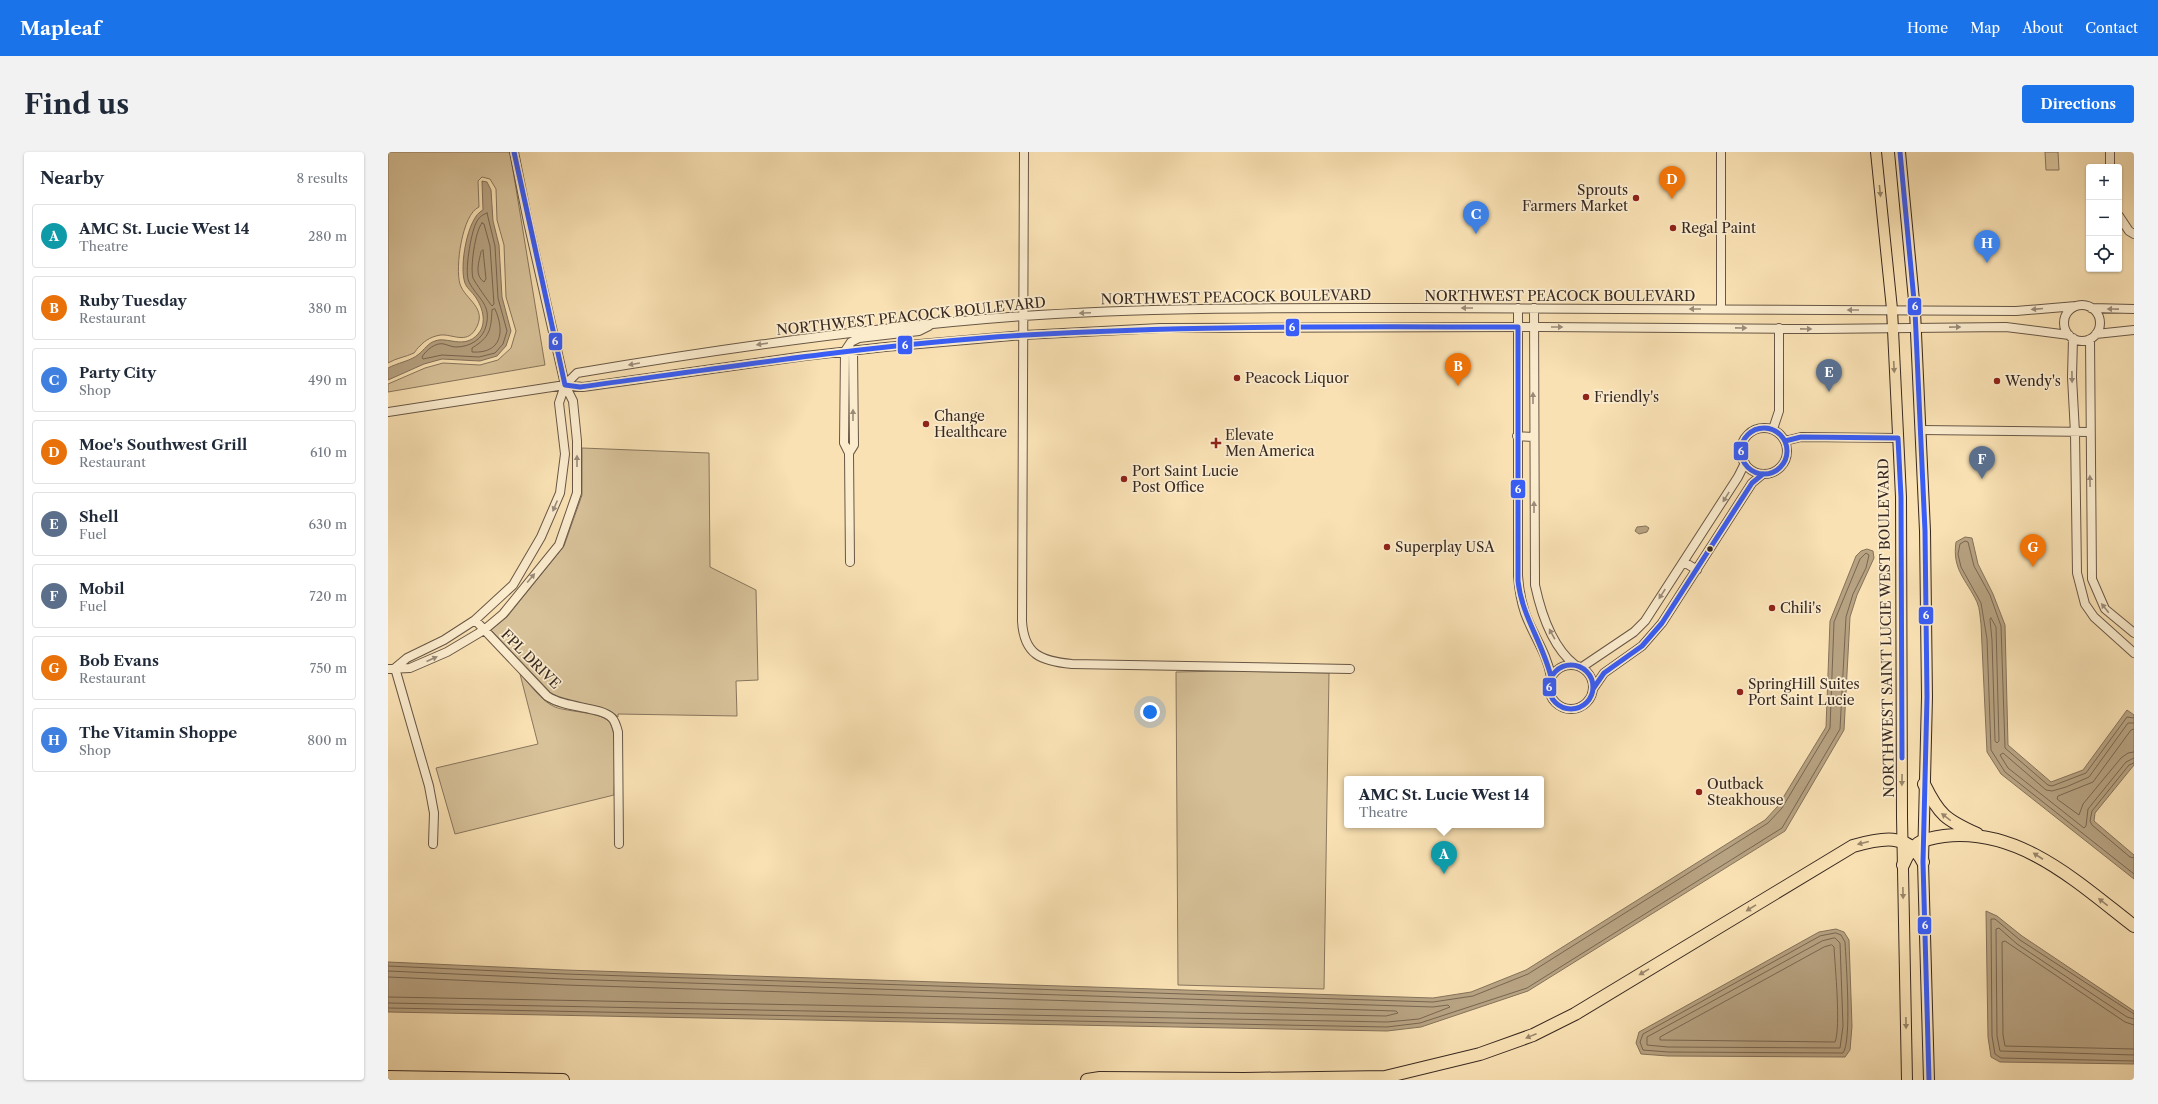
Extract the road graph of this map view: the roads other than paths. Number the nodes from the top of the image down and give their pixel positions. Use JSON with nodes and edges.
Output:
{"nodes":[{"id":1,"x":514,"y":152,"type":"edge"},
{"id":2,"x":1024,"y":152,"type":"edge"},
{"id":3,"x":1721,"y":152,"type":"edge"},
{"id":4,"x":1876,"y":152,"type":"edge"},
{"id":5,"x":1894,"y":152,"type":"edge"},
{"id":6,"x":1900,"y":152,"type":"edge"},
{"id":7,"x":2110,"y":152,"type":"edge"},
{"id":8,"x":2110,"y":164,"type":"edge"},
{"id":9,"x":2122,"y":220,"type":"edge"},
{"id":10,"x":2134,"y":234,"type":"edge"},
{"id":11,"x":1911,"y":254,"type":"junction"},
{"id":12,"x":2076,"y":306,"type":"junction"},
{"id":13,"x":1518,"y":308,"type":"junction"},
{"id":14,"x":1534,"y":308,"type":"junction"},
{"id":15,"x":2091,"y":308,"type":"junction"},
{"id":16,"x":1721,"y":309,"type":"junction"},
{"id":17,"x":1892,"y":309,"type":"junction"},
{"id":18,"x":2134,"y":309,"type":"edge"},
{"id":19,"x":1915,"y":311,"type":"junction"},
{"id":20,"x":1024,"y":316,"type":"junction"},
{"id":21,"x":934,"y":324,"type":"junction"},
{"id":22,"x":1518,"y":327,"type":"junction"},
{"id":23,"x":1534,"y":327,"type":"junction"},
{"id":24,"x":1779,"y":328,"type":"junction"},
{"id":25,"x":1893,"y":328,"type":"junction"},
{"id":26,"x":1916,"y":328,"type":"junction"},
{"id":27,"x":2134,"y":330,"type":"edge"},
{"id":28,"x":1024,"y":335,"type":"junction"},
{"id":29,"x":2071,"y":336,"type":"junction"},
{"id":30,"x":2093,"y":336,"type":"junction"},
{"id":31,"x":849,"y":351,"type":"junction"},
{"id":32,"x":566,"y":385,"type":"junction"},
{"id":33,"x":388,"y":412,"type":"edge"},
{"id":34,"x":1772,"y":429,"type":"junction"},
{"id":35,"x":1921,"y":430,"type":"junction"},
{"id":36,"x":2089,"y":432,"type":"junction"},
{"id":37,"x":2075,"y":433,"type":"junction"},
{"id":38,"x":1517,"y":436,"type":"junction"},
{"id":39,"x":1533,"y":437,"type":"junction"},
{"id":40,"x":1898,"y":438,"type":"junction"},
{"id":41,"x":1785,"y":441,"type":"junction"},
{"id":42,"x":1745,"y":463,"type":"junction"},
{"id":43,"x":1763,"y":474,"type":"junction"},
{"id":44,"x":850,"y":562,"type":"dead end"},
{"id":45,"x":1684,"y":562,"type":"junction"},
{"id":46,"x":1697,"y":570,"type":"junction"},
{"id":47,"x":475,"y":620,"type":"junction"},
{"id":48,"x":484,"y":630,"type":"junction"},
{"id":49,"x":2134,"y":633,"type":"edge"},
{"id":50,"x":2134,"y":653,"type":"edge"},
{"id":51,"x":1578,"y":666,"type":"junction"},
{"id":52,"x":392,"y":668,"type":"edge"},
{"id":53,"x":1350,"y":670,"type":"dead end"},
{"id":54,"x":1551,"y":677,"type":"junction"},
{"id":55,"x":1593,"y":689,"type":"junction"},
{"id":56,"x":1924,"y":784,"type":"junction"},
{"id":57,"x":1980,"y":835,"type":"junction"},
{"id":58,"x":1902,"y":840,"type":"junction"},
{"id":59,"x":1924,"y":841,"type":"junction"},
{"id":60,"x":433,"y":844,"type":"dead end"},
{"id":61,"x":619,"y":844,"type":"dead end"},
{"id":62,"x":1913,"y":847,"type":"junction"},
{"id":63,"x":1923,"y":862,"type":"junction"},
{"id":64,"x":1903,"y":865,"type":"junction"},
{"id":65,"x":2134,"y":926,"type":"edge"},
{"id":66,"x":388,"y":1077,"type":"edge"},
{"id":67,"x":1929,"y":1077,"type":"edge"},
{"id":68,"x":1907,"y":1078,"type":"edge"},
{"id":69,"x":563,"y":1080,"type":"edge"},
{"id":70,"x":1087,"y":1080,"type":"edge"}],
"edges":[{"from":1,"to":32,"type":"street"},
{"from":2,"to":20,"type":"street"},
{"from":3,"to":16,"type":"street"},
{"from":4,"to":17,"type":"main road","name":"NORTHWEST SAINT LUCIE WEST BOULEVARD","one_way":true},
{"from":5,"to":11,"type":"main road"},
{"from":6,"to":11,"type":"main road"},
{"from":7,"to":8,"type":"street"},
{"from":9,"to":10,"type":"street"},
{"from":11,"to":19,"type":"main road"},
{"from":12,"to":15,"type":"street"},
{"from":12,"to":19,"type":"street","name":"NORTHWEST PEACOCK BOULEVARD","one_way":true},
{"from":12,"to":29,"type":"street"},
{"from":13,"to":14,"type":"street","name":"NORTHWEST PEACOCK BOULEVARD"},
{"from":13,"to":20,"type":"street","name":"NORTHWEST PEACOCK BOULEVARD","one_way":true},
{"from":13,"to":22,"type":"street"},
{"from":16,"to":14,"type":"street","name":"NORTHWEST PEACOCK BOULEVARD","one_way":true},
{"from":14,"to":23,"type":"street"},
{"from":18,"to":15,"type":"street","one_way":true},
{"from":15,"to":30,"type":"street"},
{"from":17,"to":16,"type":"street","name":"NORTHWEST PEACOCK BOULEVARD","one_way":true},
{"from":17,"to":19,"type":"street","name":"NORTHWEST PEACOCK BOULEVARD"},
{"from":17,"to":25,"type":"main road","name":"NORTHWEST SAINT LUCIE WEST BOULEVARD"},
{"from":19,"to":26,"type":"main road"},
{"from":20,"to":21,"type":"street","name":"NORTHWEST PEACOCK BOULEVARD"},
{"from":20,"to":28,"type":"street"},
{"from":21,"to":31,"type":"street"},
{"from":21,"to":32,"type":"street","name":"NORTHWEST PEACOCK BOULEVARD","one_way":true},
{"from":22,"to":23,"type":"street","name":"NORTHWEST PEACOCK BOULEVARD"},
{"from":22,"to":28,"type":"street","name":"NORTHWEST PEACOCK BOULEVARD"},
{"from":22,"to":38,"type":"street"},
{"from":23,"to":24,"type":"street","name":"NORTHWEST PEACOCK BOULEVARD","one_way":true},
{"from":39,"to":23,"type":"street","one_way":true},
{"from":24,"to":25,"type":"street","name":"NORTHWEST PEACOCK BOULEVARD","one_way":true},
{"from":24,"to":34,"type":"street"},
{"from":25,"to":26,"type":"street","name":"NORTHWEST PEACOCK BOULEVARD"},
{"from":25,"to":40,"type":"main road","name":"NORTHWEST SAINT LUCIE WEST BOULEVARD","one_way":true},
{"from":26,"to":29,"type":"street","name":"NORTHWEST PEACOCK BOULEVARD","one_way":true},
{"from":26,"to":35,"type":"main road"},
{"from":27,"to":30,"type":"street"},
{"from":28,"to":31,"type":"street","name":"NORTHWEST PEACOCK BOULEVARD"},
{"from":28,"to":53,"type":"street"},
{"from":29,"to":30,"type":"street"},
{"from":29,"to":37,"type":"street","one_way":true},
{"from":30,"to":36,"type":"street"},
{"from":31,"to":32,"type":"street","name":"NORTHWEST PEACOCK BOULEVARD"},
{"from":31,"to":44,"type":"street"},
{"from":32,"to":33,"type":"street","name":"NORTHWEST PEACOCK BOULEVARD"},
{"from":32,"to":47,"type":"street","one_way":true},
{"from":48,"to":32,"type":"street","one_way":true},
{"from":34,"to":41,"type":"street"},
{"from":34,"to":42,"type":"street"},
{"from":35,"to":37,"type":"street"},
{"from":35,"to":56,"type":"main road"},
{"from":36,"to":37,"type":"street"},
{"from":49,"to":36,"type":"street","one_way":true},
{"from":37,"to":50,"type":"street"},
{"from":38,"to":39,"type":"street"},
{"from":38,"to":54,"type":"street"},
{"from":51,"to":39,"type":"street","one_way":true},
{"from":40,"to":41,"type":"street"},
{"from":40,"to":58,"type":"main road","name":"NORTHWEST SAINT LUCIE WEST BOULEVARD","one_way":true},
{"from":41,"to":43,"type":"street"},
{"from":42,"to":43,"type":"street"},
{"from":42,"to":45,"type":"street","one_way":true},
{"from":43,"to":46,"type":"street"},
{"from":45,"to":46,"type":"street"},
{"from":45,"to":51,"type":"street","one_way":true},
{"from":46,"to":55,"type":"street"},
{"from":47,"to":48,"type":"street","name":"FPL DRIVE"},
{"from":47,"to":52,"type":"street"},
{"from":52,"to":48,"type":"street","one_way":true},
{"from":48,"to":61,"type":"street","name":"FPL DRIVE"},
{"from":51,"to":54,"type":"street"},
{"from":51,"to":55,"type":"street"},
{"from":52,"to":60,"type":"street"},
{"from":54,"to":55,"type":"street"},
{"from":57,"to":56,"type":"highway","one_way":true},
{"from":56,"to":59,"type":"main road"},
{"from":57,"to":59,"type":"highway"},
{"from":65,"to":57,"type":"highway","one_way":true},
{"from":58,"to":62,"type":"highway"},
{"from":58,"to":64,"type":"main road","name":"NORTHWEST SAINT LUCIE WEST BOULEVARD"},
{"from":58,"to":70,"type":"highway","one_way":true},
{"from":59,"to":62,"type":"highway"},
{"from":59,"to":63,"type":"main road"},
{"from":62,"to":63,"type":"highway"},
{"from":62,"to":64,"type":"highway"},
{"from":63,"to":67,"type":"main road"},
{"from":64,"to":68,"type":"main road","name":"NORTHWEST SAINT LUCIE WEST BOULEVARD","one_way":true},
{"from":66,"to":69,"type":"highway"}]}
